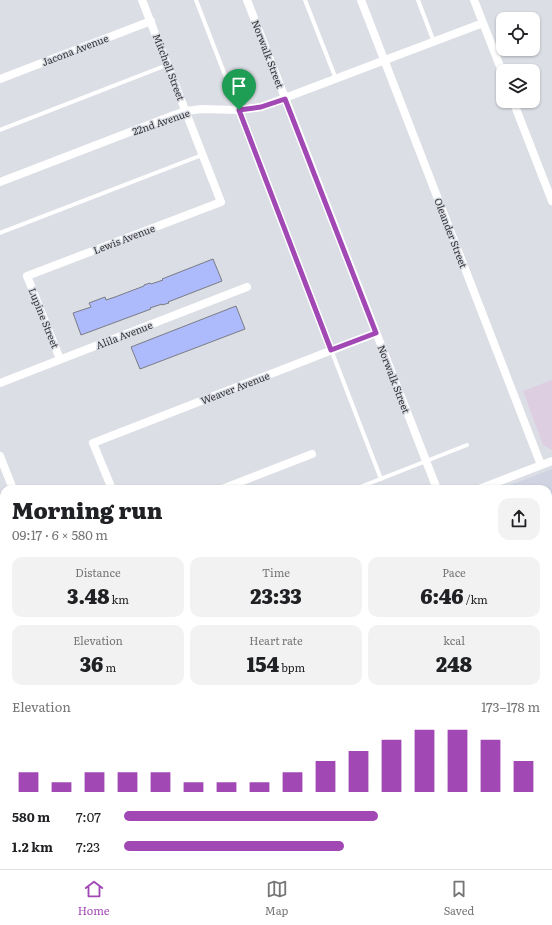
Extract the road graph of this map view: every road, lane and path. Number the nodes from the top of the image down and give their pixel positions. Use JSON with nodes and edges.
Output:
{"nodes":[{"id":1,"x":142,"y":0,"type":"edge"},
{"id":2,"x":196,"y":0,"type":"edge"},
{"id":3,"x":247,"y":0,"type":"edge"},
{"id":4,"x":305,"y":0,"type":"edge"},
{"id":5,"x":361,"y":0,"type":"edge"},
{"id":6,"x":418,"y":0,"type":"edge"},
{"id":7,"x":474,"y":0,"type":"edge"},
{"id":8,"x":151,"y":21,"type":"junction"},
{"id":9,"x":483,"y":23,"type":"junction"},
{"id":10,"x":434,"y":42,"type":"junction"},
{"id":11,"x":385,"y":60,"type":"junction"},
{"id":12,"x":168,"y":64,"type":"junction"},
{"id":13,"x":499,"y":64,"type":"edge"},
{"id":14,"x":0,"y":79,"type":"edge"},
{"id":15,"x":336,"y":79,"type":"junction"},
{"id":16,"x":285,"y":99,"type":"junction"},
{"id":17,"x":516,"y":108,"type":"edge"},
{"id":18,"x":239,"y":110,"type":"junction"},
{"id":19,"x":186,"y":111,"type":"junction"},
{"id":20,"x":0,"y":130,"type":"edge"},
{"id":21,"x":203,"y":155,"type":"junction"},
{"id":22,"x":0,"y":182,"type":"edge"},
{"id":23,"x":552,"y":201,"type":"edge"},
{"id":24,"x":220,"y":202,"type":"joint"},
{"id":25,"x":0,"y":233,"type":"edge"},
{"id":26,"x":27,"y":276,"type":"joint"},
{"id":27,"x":247,"y":287,"type":"dead end"},
{"id":28,"x":376,"y":333,"type":"junction"},
{"id":29,"x":331,"y":350,"type":"junction"},
{"id":30,"x":60,"y":359,"type":"junction"},
{"id":31,"x":0,"y":383,"type":"edge"},
{"id":32,"x":467,"y":446,"type":"dead end"},
{"id":33,"x":312,"y":454,"type":"dead end"},
{"id":34,"x":0,"y":456,"type":"edge"},
{"id":35,"x":552,"y":461,"type":"edge"},
{"id":36,"x":426,"y":462,"type":"junction"},
{"id":37,"x":541,"y":465,"type":"junction"},
{"id":38,"x":381,"y":479,"type":"junction"},
{"id":39,"x":11,"y":485,"type":"edge"},
{"id":40,"x":110,"y":485,"type":"edge"},
{"id":41,"x":232,"y":485,"type":"edge"},
{"id":42,"x":365,"y":485,"type":"edge"},
{"id":43,"x":435,"y":485,"type":"edge"},
{"id":44,"x":489,"y":485,"type":"edge"}],
"edges":[{"from":1,"to":8,"type":"street","name":"Mitchell Street"},
{"from":2,"to":18,"type":"lane"},
{"from":3,"to":16,"type":"street","name":"Norwalk Street"},
{"from":4,"to":15,"type":"lane"},
{"from":5,"to":11,"type":"street","name":"Oleander Street"},
{"from":6,"to":10,"type":"lane"},
{"from":7,"to":9,"type":"street"},
{"from":8,"to":12,"type":"street","name":"Mitchell Street"},
{"from":8,"to":14,"type":"street","name":"Jacona Avenue"},
{"from":9,"to":10,"type":"street","name":"22nd Avenue"},
{"from":9,"to":13,"type":"street"},
{"from":10,"to":11,"type":"street","name":"22nd Avenue"},
{"from":11,"to":15,"type":"street","name":"22nd Avenue"},
{"from":11,"to":37,"type":"street","name":"Oleander Street"},
{"from":12,"to":19,"type":"street","name":"Mitchell Street"},
{"from":12,"to":20,"type":"lane"},
{"from":15,"to":16,"type":"street","name":"22nd Avenue"},
{"from":16,"to":18,"type":"street","name":"22nd Avenue"},
{"from":16,"to":28,"type":"street","name":"Norwalk Street"},
{"from":17,"to":23,"type":"street"},
{"from":18,"to":19,"type":"street","name":"22nd Avenue"},
{"from":18,"to":29,"type":"lane"},
{"from":19,"to":21,"type":"street","name":"Mitchell Street"},
{"from":19,"to":22,"type":"street","name":"22nd Avenue"},
{"from":21,"to":24,"type":"street","name":"Mitchell Street"},
{"from":21,"to":25,"type":"lane"},
{"from":24,"to":26,"type":"street","name":"Lewis Avenue"},
{"from":26,"to":30,"type":"street","name":"Lupine Street"},
{"from":27,"to":30,"type":"street","name":"Alila Avenue"},
{"from":28,"to":29,"type":"street","name":"Weaver Avenue"},
{"from":28,"to":36,"type":"street","name":"Norwalk Street"},
{"from":29,"to":38,"type":"lane"},
{"from":29,"to":40,"type":"street","name":"Weaver Avenue"},
{"from":30,"to":31,"type":"street","name":"Alila Avenue"},
{"from":32,"to":36,"type":"lane"},
{"from":33,"to":41,"type":"street"},
{"from":34,"to":39,"type":"street"},
{"from":35,"to":37,"type":"street"},
{"from":36,"to":38,"type":"lane"},
{"from":36,"to":43,"type":"street","name":"Norwalk Street"},
{"from":37,"to":44,"type":"street"},
{"from":38,"to":42,"type":"lane"}]}
